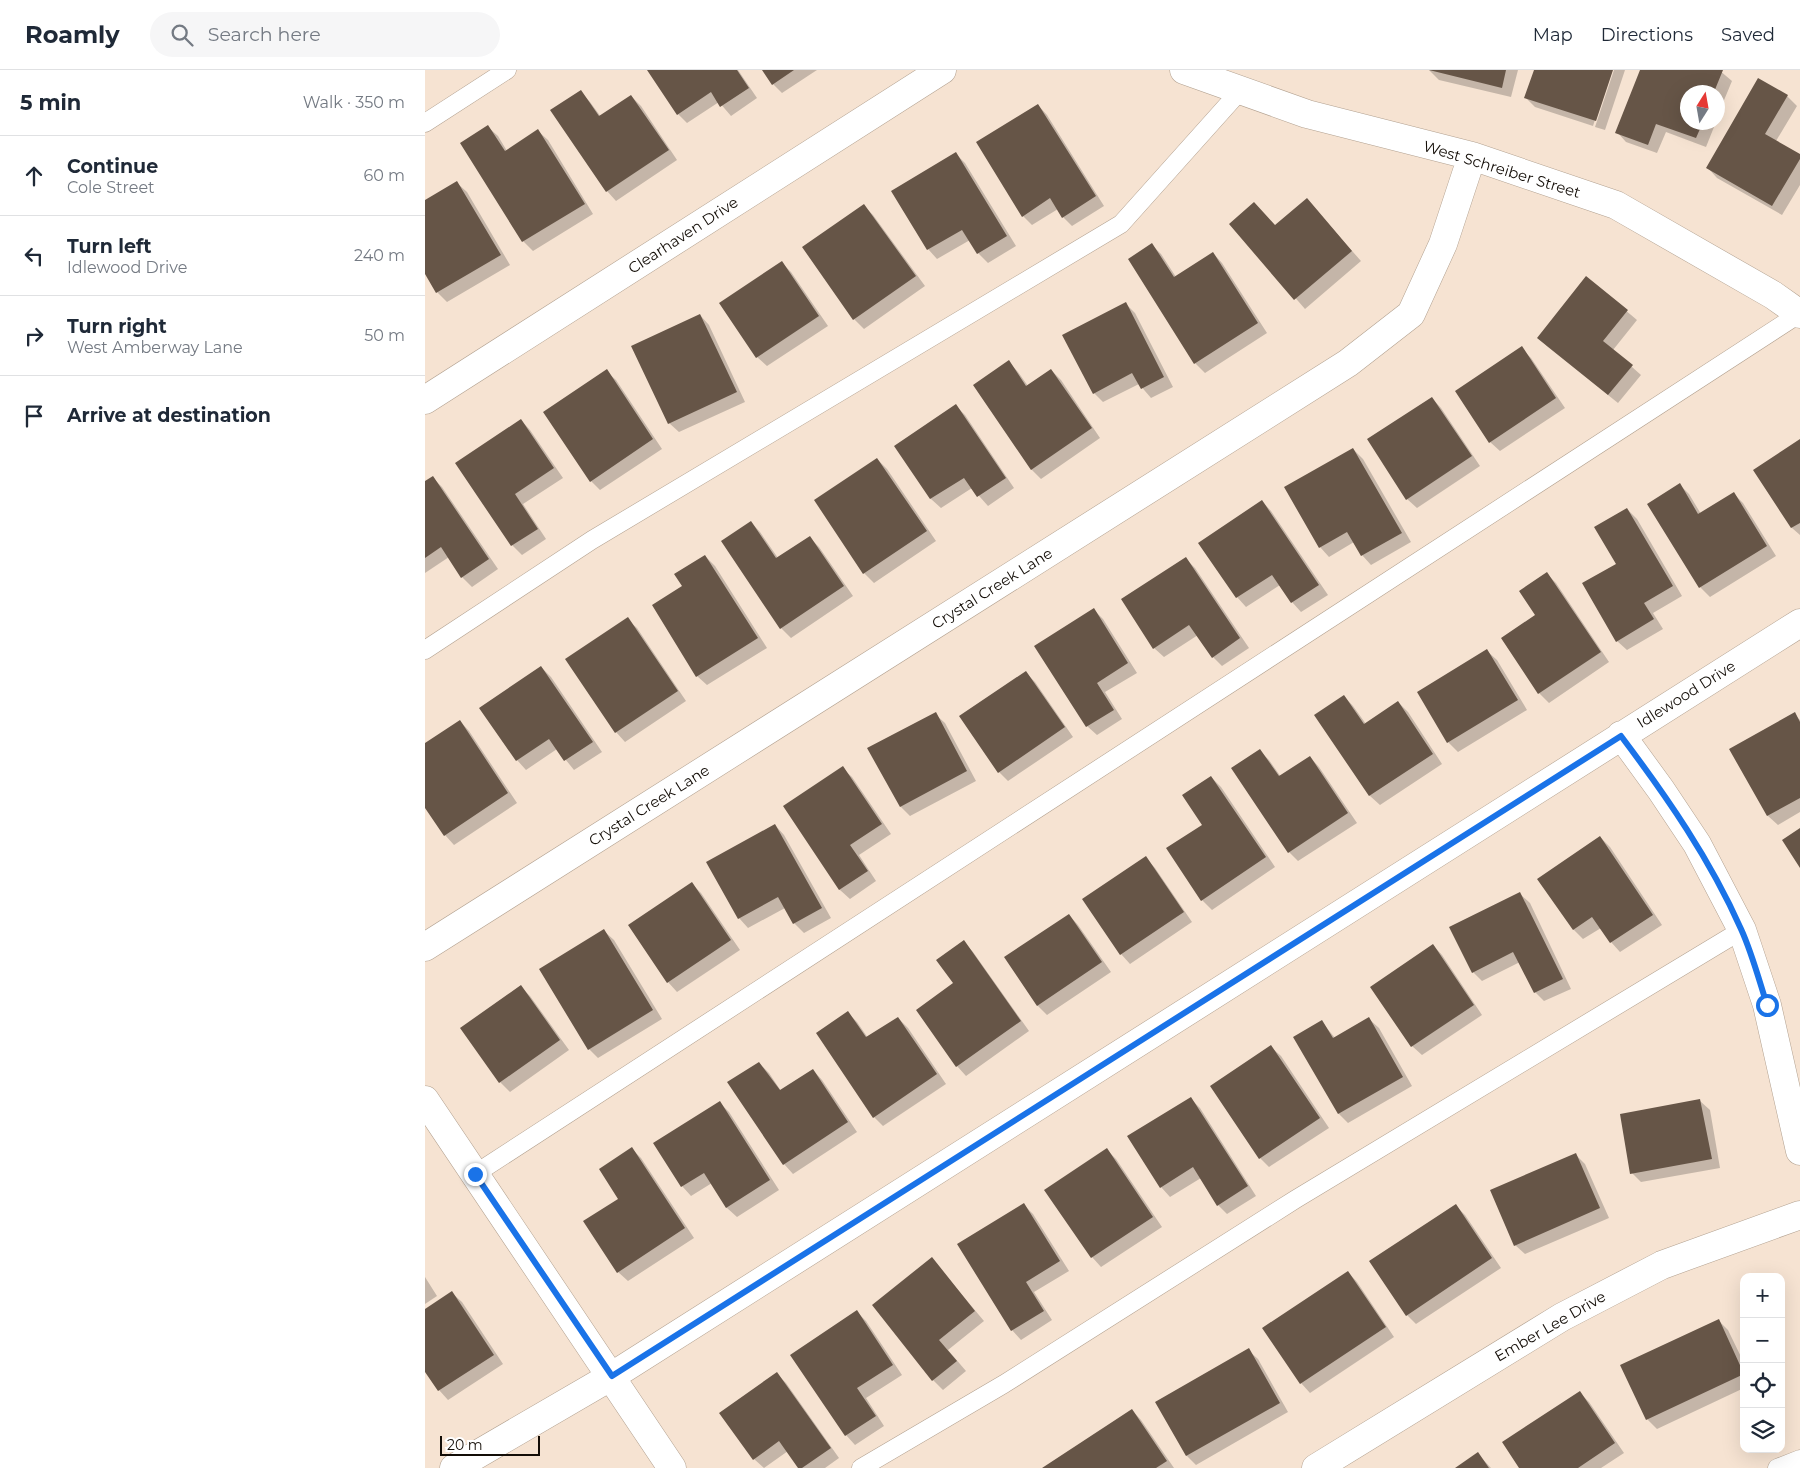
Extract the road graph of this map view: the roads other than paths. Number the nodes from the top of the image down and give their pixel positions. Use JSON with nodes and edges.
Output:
{"nodes":[{"id":1,"x":507,"y":70,"type":"edge"},
{"id":2,"x":941,"y":70,"type":"edge"},
{"id":3,"x":1183,"y":70,"type":"edge"},
{"id":4,"x":1239,"y":91,"type":"junction"},
{"id":5,"x":425,"y":123,"type":"edge"},
{"id":6,"x":1472,"y":156,"type":"junction"},
{"id":7,"x":1800,"y":314,"type":"edge"},
{"id":8,"x":425,"y":400,"type":"edge"},
{"id":9,"x":1800,"y":622,"type":"edge"},
{"id":10,"x":425,"y":650,"type":"edge"},
{"id":11,"x":1621,"y":736,"type":"junction"},
{"id":12,"x":1742,"y":930,"type":"junction"},
{"id":13,"x":425,"y":947,"type":"edge"},
{"id":14,"x":425,"y":1100,"type":"edge"},
{"id":15,"x":1800,"y":1151,"type":"edge"},
{"id":16,"x":475,"y":1174,"type":"junction"},
{"id":17,"x":1800,"y":1215,"type":"edge"},
{"id":18,"x":612,"y":1376,"type":"junction"},
{"id":19,"x":1800,"y":1459,"type":"edge"},
{"id":20,"x":454,"y":1468,"type":"edge"},
{"id":21,"x":672,"y":1468,"type":"edge"},
{"id":22,"x":861,"y":1468,"type":"edge"},
{"id":23,"x":1316,"y":1468,"type":"edge"},
{"id":24,"x":1777,"y":1468,"type":"edge"}],
"edges":[{"from":1,"to":5,"type":"lane"},
{"from":2,"to":8,"type":"street","name":"Clearhaven Drive"},
{"from":3,"to":4,"type":"street","name":"West Schreiber Street"},
{"from":4,"to":6,"type":"street","name":"West Schreiber Street"},
{"from":4,"to":10,"type":"lane"},
{"from":6,"to":7,"type":"street","name":"West Schreiber Street"},
{"from":6,"to":13,"type":"street","name":"Crystal Creek Lane"},
{"from":7,"to":16,"type":"lane"},
{"from":9,"to":11,"type":"street","name":"Idlewood Drive"},
{"from":11,"to":12,"type":"street"},
{"from":11,"to":18,"type":"street","name":"Idlewood Drive"},
{"from":12,"to":15,"type":"street"},
{"from":12,"to":22,"type":"lane"},
{"from":14,"to":16,"type":"street"},
{"from":16,"to":18,"type":"street"},
{"from":17,"to":23,"type":"street","name":"Ember Lee Drive"},
{"from":18,"to":20,"type":"street","name":"Idlewood Drive"},
{"from":18,"to":21,"type":"street"},
{"from":19,"to":24,"type":"lane"}]}
